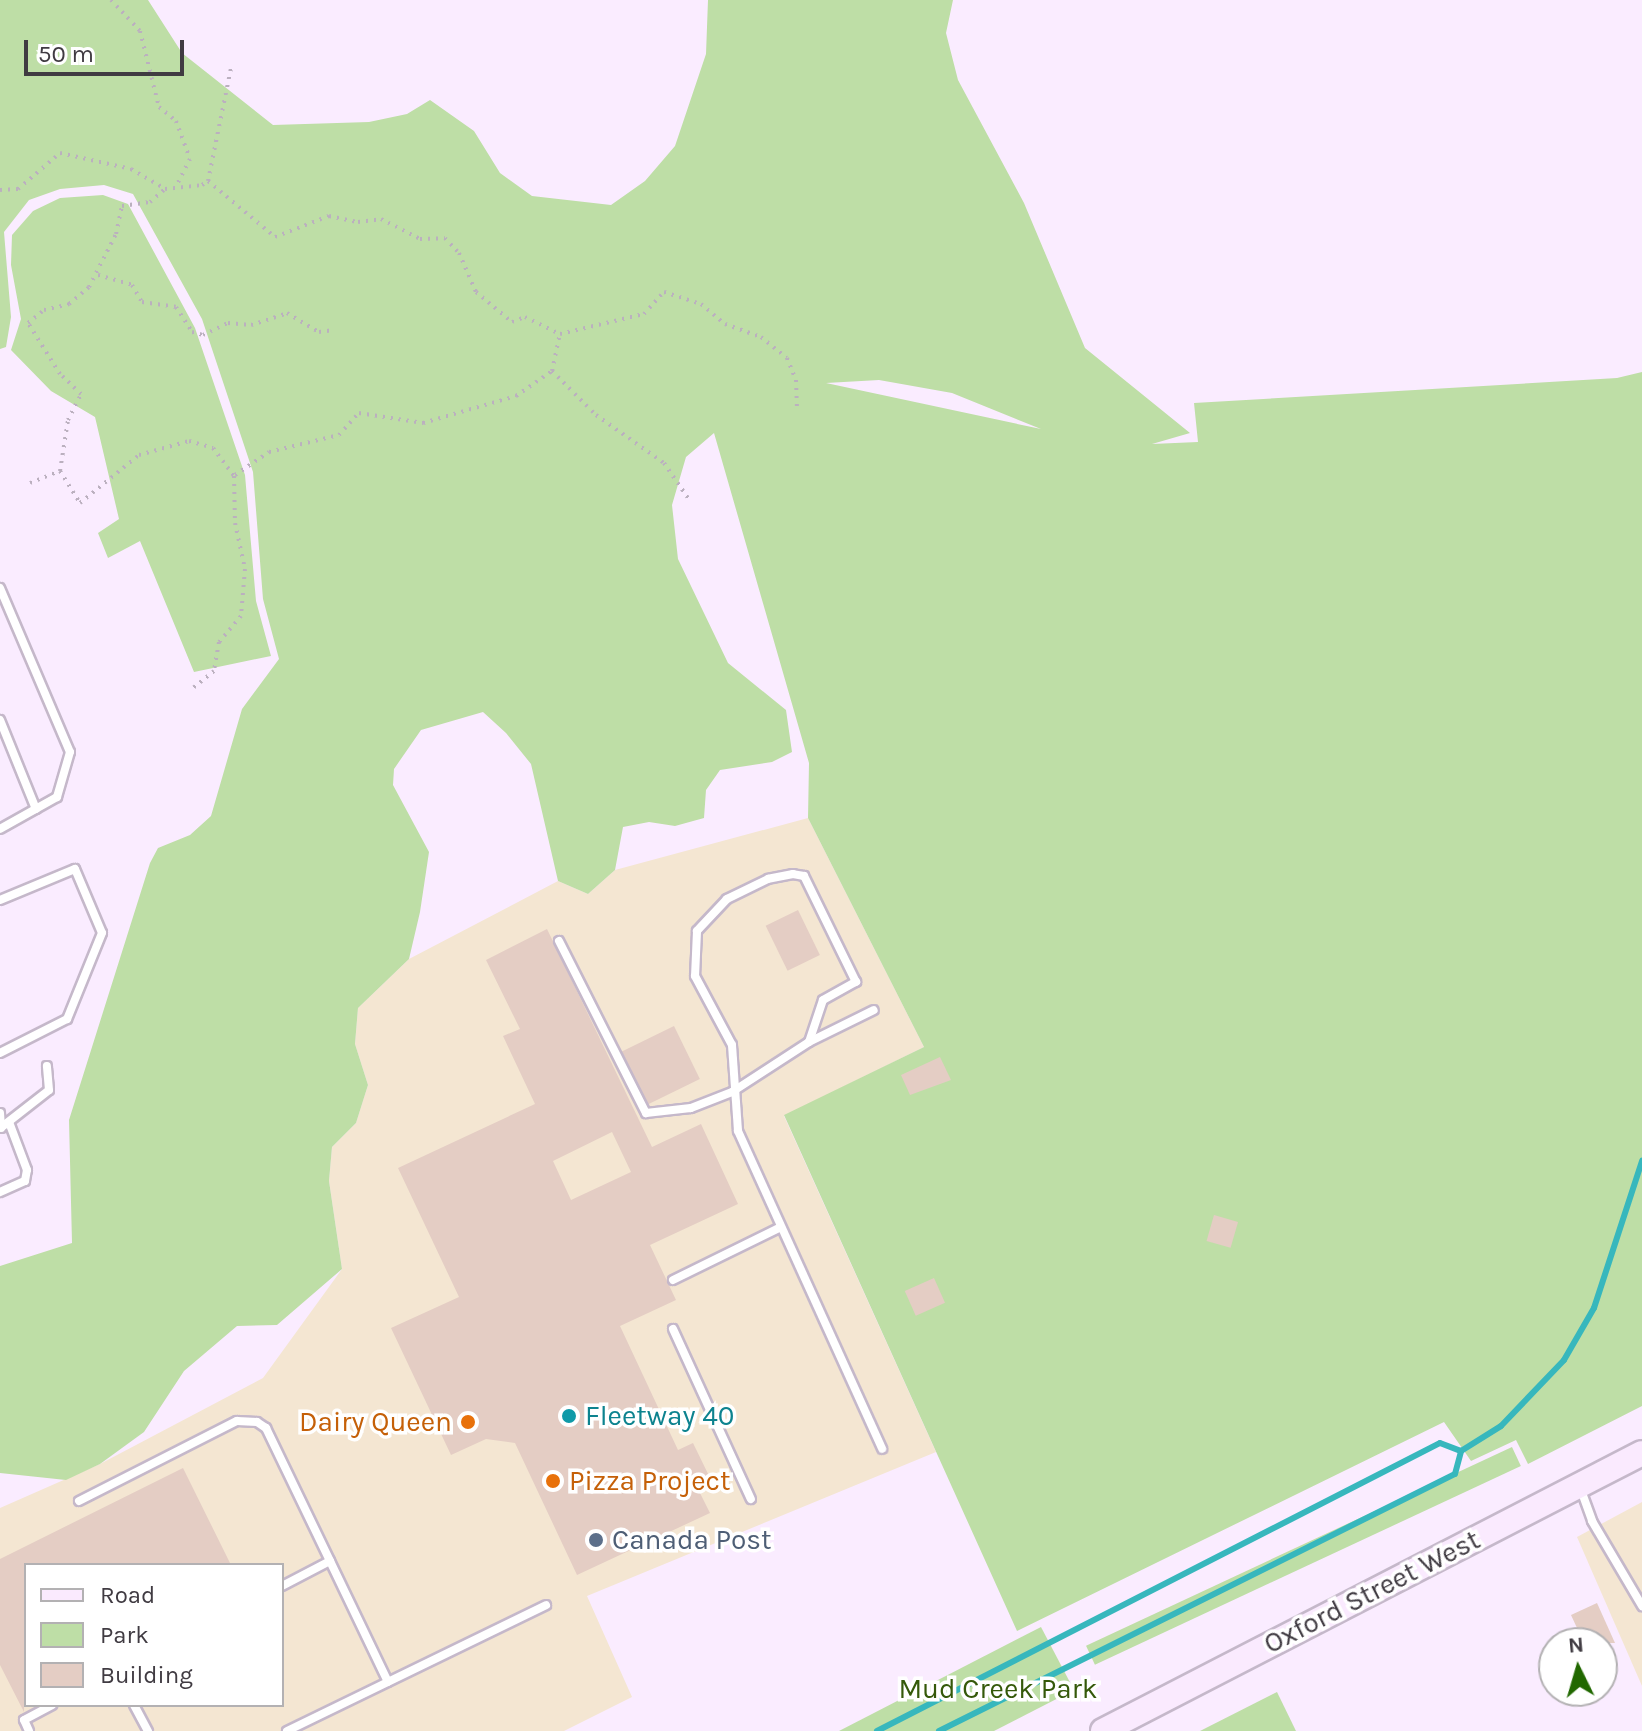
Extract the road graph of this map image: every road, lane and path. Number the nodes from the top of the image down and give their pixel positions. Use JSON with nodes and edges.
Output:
{"nodes":[{"id":1,"x":111,"y":0,"type":"edge"},
{"id":2,"x":231,"y":68,"type":"dead end"},
{"id":3,"x":208,"y":181,"type":"junction"},
{"id":4,"x":177,"y":184,"type":"junction"},
{"id":5,"x":165,"y":189,"type":"junction"},
{"id":6,"x":0,"y":190,"type":"edge"},
{"id":7,"x":98,"y":275,"type":"junction"},
{"id":8,"x":334,"y":330,"type":"dead end"},
{"id":9,"x":560,"y":334,"type":"junction"},
{"id":10,"x":552,"y":371,"type":"junction"},
{"id":11,"x":797,"y":407,"type":"dead end"},
{"id":12,"x":60,"y":471,"type":"junction"},
{"id":13,"x":234,"y":476,"type":"junction"},
{"id":14,"x":30,"y":483,"type":"dead end"},
{"id":15,"x":690,"y":501,"type":"dead end"},
{"id":16,"x":0,"y":588,"type":"edge"},
{"id":17,"x":192,"y":689,"type":"dead end"},
{"id":18,"x":0,"y":720,"type":"edge"},
{"id":19,"x":36,"y":809,"type":"junction"},
{"id":20,"x":0,"y":829,"type":"edge"},
{"id":21,"x":0,"y":900,"type":"edge"},
{"id":22,"x":559,"y":941,"type":"dead end"},
{"id":23,"x":874,"y":1010,"type":"dead end"},
{"id":24,"x":809,"y":1042,"type":"junction"},
{"id":25,"x":0,"y":1053,"type":"edge"},
{"id":26,"x":47,"y":1066,"type":"dead end"},
{"id":27,"x":732,"y":1092,"type":"junction"},
{"id":28,"x":0,"y":1113,"type":"edge"},
{"id":29,"x":4,"y":1126,"type":"edge"},
{"id":30,"x":0,"y":1192,"type":"edge"},
{"id":31,"x":781,"y":1227,"type":"junction"},
{"id":32,"x":673,"y":1280,"type":"dead end"},
{"id":33,"x":673,"y":1329,"type":"dead end"},
{"id":34,"x":882,"y":1449,"type":"dead end"},
{"id":35,"x":1642,"y":1453,"type":"edge"},
{"id":36,"x":1579,"y":1485,"type":"junction"},
{"id":37,"x":751,"y":1499,"type":"dead end"},
{"id":38,"x":79,"y":1501,"type":"dead end"},
{"id":39,"x":330,"y":1561,"type":"junction"},
{"id":40,"x":284,"y":1585,"type":"edge"},
{"id":41,"x":546,"y":1605,"type":"dead end"},
{"id":42,"x":1642,"y":1606,"type":"edge"},
{"id":43,"x":388,"y":1682,"type":"junction"},
{"id":44,"x":48,"y":1707,"type":"edge"},
{"id":45,"x":135,"y":1707,"type":"edge"},
{"id":46,"x":29,"y":1731,"type":"edge"},
{"id":47,"x":148,"y":1731,"type":"edge"},
{"id":48,"x":288,"y":1731,"type":"edge"},
{"id":49,"x":1103,"y":1731,"type":"edge"}],
"edges":[{"from":1,"to":4,"type":"path"},
{"from":2,"to":3,"type":"path"},
{"from":3,"to":4,"type":"path"},
{"from":3,"to":9,"type":"path"},
{"from":4,"to":5,"type":"path"},
{"from":5,"to":6,"type":"path"},
{"from":5,"to":7,"type":"path"},
{"from":7,"to":8,"type":"path"},
{"from":7,"to":12,"type":"path"},
{"from":9,"to":10,"type":"path"},
{"from":9,"to":11,"type":"path"},
{"from":10,"to":13,"type":"path"},
{"from":10,"to":15,"type":"path"},
{"from":12,"to":13,"type":"path"},
{"from":12,"to":14,"type":"path"},
{"from":13,"to":17,"type":"path"},
{"from":16,"to":19,"type":"lane"},
{"from":18,"to":19,"type":"lane"},
{"from":19,"to":20,"type":"lane"},
{"from":21,"to":25,"type":"lane"},
{"from":22,"to":27,"type":"lane"},
{"from":23,"to":24,"type":"lane"},
{"from":24,"to":27,"type":"lane"},
{"from":24,"to":27,"type":"lane"},
{"from":26,"to":29,"type":"lane"},
{"from":27,"to":31,"type":"lane"},
{"from":28,"to":29,"type":"lane"},
{"from":29,"to":30,"type":"lane"},
{"from":31,"to":32,"type":"lane"},
{"from":31,"to":34,"type":"lane"},
{"from":33,"to":37,"type":"lane"},
{"from":35,"to":36,"type":"main road","name":"Oxford Street West"},
{"from":36,"to":42,"type":"lane"},
{"from":36,"to":49,"type":"main road","name":"Oxford Street West"},
{"from":38,"to":39,"type":"lane"},
{"from":39,"to":40,"type":"lane"},
{"from":39,"to":43,"type":"lane"},
{"from":41,"to":43,"type":"lane"},
{"from":43,"to":48,"type":"lane"},
{"from":44,"to":46,"type":"lane"},
{"from":45,"to":47,"type":"lane"}]}
